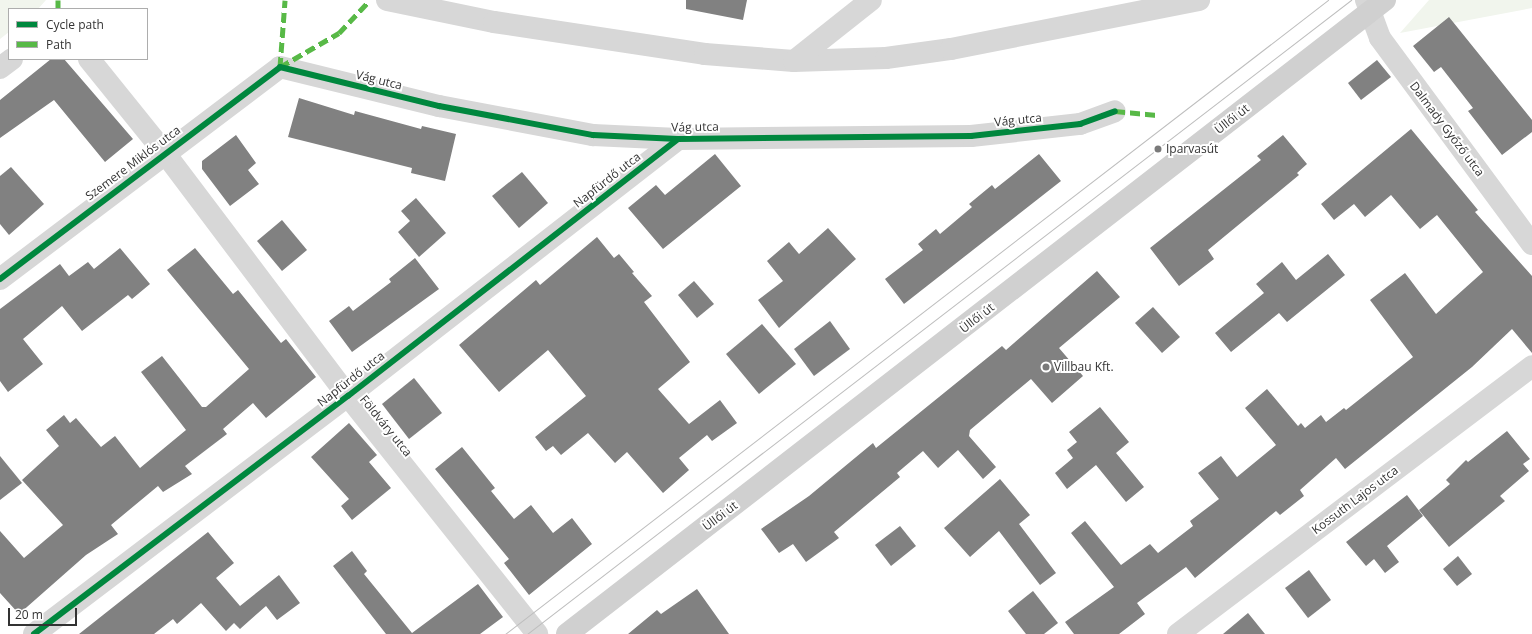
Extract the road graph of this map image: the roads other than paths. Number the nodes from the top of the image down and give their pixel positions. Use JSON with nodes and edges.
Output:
{"nodes":[{"id":1,"x":387,"y":0,"type":"edge"},
{"id":2,"x":871,"y":0,"type":"edge"},
{"id":3,"x":1198,"y":0,"type":"edge"},
{"id":4,"x":1374,"y":3,"type":"edge"},
{"id":5,"x":11,"y":60,"type":"edge"},
{"id":6,"x":89,"y":60,"type":"edge"},
{"id":7,"x":794,"y":61,"type":"junction"},
{"id":8,"x":280,"y":67,"type":"joint"},
{"id":9,"x":0,"y":68,"type":"edge"},
{"id":10,"x":1115,"y":111,"type":"dead end"},
{"id":11,"x":678,"y":139,"type":"junction"},
{"id":12,"x":164,"y":152,"type":"junction"},
{"id":13,"x":1532,"y":244,"type":"edge"},
{"id":14,"x":0,"y":279,"type":"edge"},
{"id":15,"x":1532,"y":366,"type":"edge"},
{"id":16,"x":348,"y":396,"type":"junction"},
{"id":17,"x":34,"y":634,"type":"edge"},
{"id":18,"x":537,"y":634,"type":"edge"},
{"id":19,"x":567,"y":634,"type":"edge"},
{"id":20,"x":1178,"y":634,"type":"edge"}],
"edges":[{"from":1,"to":7,"type":"street"},
{"from":2,"to":7,"type":"street"},
{"from":3,"to":7,"type":"street"},
{"from":4,"to":13,"type":"street","name":"Dalmady Győző utca"},
{"from":4,"to":19,"type":"main road","name":"Üllői út"},
{"from":5,"to":9,"type":"street"},
{"from":6,"to":12,"type":"street","name":"Földváry utca"},
{"from":8,"to":11,"type":"street","name":"Vág utca"},
{"from":8,"to":12,"type":"street","name":"Szemere Miklós utca"},
{"from":10,"to":11,"type":"street","name":"Vág utca"},
{"from":11,"to":16,"type":"street","name":"Napfürdő utca"},
{"from":12,"to":14,"type":"street","name":"Szemere Miklós utca"},
{"from":12,"to":16,"type":"street","name":"Földváry utca"},
{"from":15,"to":20,"type":"street","name":"Kossuth Lajos utca"},
{"from":16,"to":17,"type":"street","name":"Napfürdő utca"},
{"from":16,"to":18,"type":"street","name":"Földváry utca"}]}
